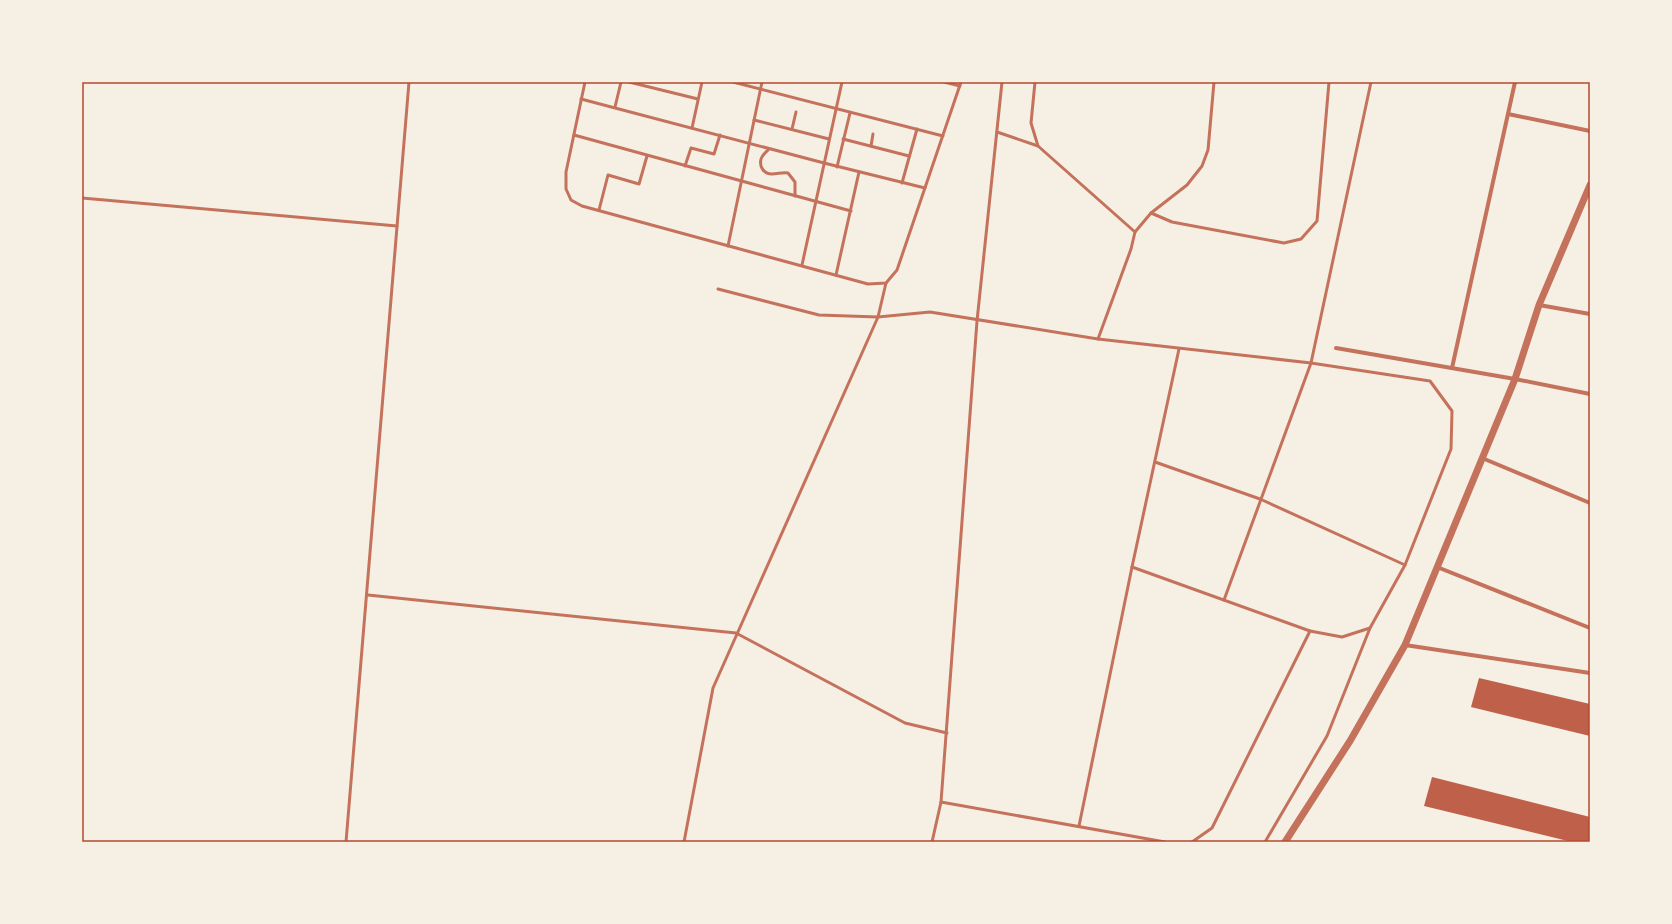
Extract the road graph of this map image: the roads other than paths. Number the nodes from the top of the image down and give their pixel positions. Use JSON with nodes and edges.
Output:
{"nodes":[{"id":1,"x":409,"y":82,"type":"edge"},
{"id":2,"x":585,"y":82,"type":"edge"},
{"id":3,"x":621,"y":82,"type":"edge"},
{"id":4,"x":629,"y":82,"type":"edge"},
{"id":5,"x":702,"y":82,"type":"edge"},
{"id":6,"x":733,"y":82,"type":"edge"},
{"id":7,"x":762,"y":82,"type":"edge"},
{"id":8,"x":842,"y":82,"type":"edge"},
{"id":9,"x":944,"y":82,"type":"edge"},
{"id":10,"x":1002,"y":82,"type":"edge"},
{"id":11,"x":1035,"y":82,"type":"edge"},
{"id":12,"x":1214,"y":82,"type":"edge"},
{"id":13,"x":1329,"y":82,"type":"edge"},
{"id":14,"x":1371,"y":82,"type":"edge"},
{"id":15,"x":1515,"y":82,"type":"edge"},
{"id":16,"x":960,"y":84,"type":"edge"},
{"id":17,"x":760,"y":89,"type":"junction"},
{"id":18,"x":582,"y":99,"type":"junction"},
{"id":19,"x":698,"y":99,"type":"junction"},
{"id":20,"x":615,"y":107,"type":"junction"},
{"id":21,"x":836,"y":109,"type":"junction"},
{"id":22,"x":796,"y":112,"type":"dead end"},
{"id":23,"x":850,"y":113,"type":"junction"},
{"id":24,"x":1508,"y":114,"type":"junction"},
{"id":25,"x":754,"y":120,"type":"junction"},
{"id":26,"x":692,"y":128,"type":"junction"},
{"id":27,"x":792,"y":129,"type":"junction"},
{"id":28,"x":917,"y":129,"type":"junction"},
{"id":29,"x":1590,"y":131,"type":"edge"},
{"id":30,"x":997,"y":132,"type":"junction"},
{"id":31,"x":873,"y":134,"type":"dead end"},
{"id":32,"x":574,"y":135,"type":"junction"},
{"id":33,"x":720,"y":136,"type":"junction"},
{"id":34,"x":943,"y":136,"type":"junction"},
{"id":35,"x":830,"y":139,"type":"junction"},
{"id":36,"x":843,"y":139,"type":"junction"},
{"id":37,"x":749,"y":144,"type":"junction"},
{"id":38,"x":871,"y":146,"type":"junction"},
{"id":39,"x":1038,"y":146,"type":"junction"},
{"id":40,"x":768,"y":149,"type":"junction"},
{"id":41,"x":646,"y":156,"type":"junction"},
{"id":42,"x":909,"y":156,"type":"junction"},
{"id":43,"x":824,"y":163,"type":"junction"},
{"id":44,"x":685,"y":166,"type":"junction"},
{"id":45,"x":837,"y":167,"type":"junction"},
{"id":46,"x":859,"y":172,"type":"junction"},
{"id":47,"x":741,"y":182,"type":"junction"},
{"id":48,"x":902,"y":183,"type":"junction"},
{"id":49,"x":1590,"y":185,"type":"edge"},
{"id":50,"x":925,"y":188,"type":"junction"},
{"id":51,"x":795,"y":196,"type":"junction"},
{"id":52,"x":82,"y":198,"type":"edge"},
{"id":53,"x":816,"y":201,"type":"junction"},
{"id":54,"x":599,"y":210,"type":"junction"},
{"id":55,"x":851,"y":211,"type":"junction"},
{"id":56,"x":1151,"y":213,"type":"junction"},
{"id":57,"x":397,"y":226,"type":"junction"},
{"id":58,"x":1135,"y":232,"type":"junction"},
{"id":59,"x":728,"y":246,"type":"junction"},
{"id":60,"x":802,"y":265,"type":"junction"},
{"id":61,"x":836,"y":275,"type":"junction"},
{"id":62,"x":886,"y":283,"type":"junction"},
{"id":63,"x":718,"y":289,"type":"dead end"},
{"id":64,"x":1540,"y":305,"type":"junction"},
{"id":65,"x":1590,"y":314,"type":"edge"},
{"id":66,"x":878,"y":317,"type":"junction"},
{"id":67,"x":977,"y":321,"type":"junction"},
{"id":68,"x":1098,"y":339,"type":"junction"},
{"id":69,"x":1336,"y":348,"type":"dead end"},
{"id":70,"x":1179,"y":349,"type":"junction"},
{"id":71,"x":1311,"y":363,"type":"junction"},
{"id":72,"x":1452,"y":368,"type":"junction"},
{"id":73,"x":1515,"y":379,"type":"junction"},
{"id":74,"x":1590,"y":394,"type":"edge"},
{"id":75,"x":1482,"y":458,"type":"junction"},
{"id":76,"x":1155,"y":462,"type":"junction"},
{"id":77,"x":1260,"y":499,"type":"junction"},
{"id":78,"x":1590,"y":503,"type":"edge"},
{"id":79,"x":1405,"y":566,"type":"junction"},
{"id":80,"x":1132,"y":567,"type":"junction"},
{"id":81,"x":1437,"y":567,"type":"junction"},
{"id":82,"x":368,"y":595,"type":"junction"},
{"id":83,"x":1224,"y":600,"type":"junction"},
{"id":84,"x":1370,"y":628,"type":"junction"},
{"id":85,"x":1590,"y":628,"type":"edge"},
{"id":86,"x":1310,"y":631,"type":"junction"},
{"id":87,"x":736,"y":633,"type":"junction"},
{"id":88,"x":1404,"y":645,"type":"junction"},
{"id":89,"x":1590,"y":673,"type":"edge"},
{"id":90,"x":947,"y":733,"type":"junction"},
{"id":91,"x":941,"y":802,"type":"junction"},
{"id":92,"x":1079,"y":826,"type":"junction"},
{"id":93,"x":346,"y":842,"type":"edge"},
{"id":94,"x":684,"y":842,"type":"edge"},
{"id":95,"x":932,"y":842,"type":"edge"},
{"id":96,"x":1165,"y":842,"type":"edge"},
{"id":97,"x":1192,"y":842,"type":"edge"},
{"id":98,"x":1265,"y":842,"type":"edge"},
{"id":99,"x":1285,"y":842,"type":"edge"}],
"edges":[{"from":1,"to":57,"type":"lane"},
{"from":2,"to":18,"type":"lane"},
{"from":3,"to":20,"type":"lane"},
{"from":4,"to":19,"type":"lane"},
{"from":5,"to":19,"type":"lane"},
{"from":6,"to":17,"type":"lane"},
{"from":7,"to":17,"type":"lane"},
{"from":8,"to":21,"type":"lane"},
{"from":9,"to":16,"type":"lane"},
{"from":10,"to":30,"type":"lane"},
{"from":11,"to":39,"type":"lane"},
{"from":12,"to":56,"type":"lane"},
{"from":13,"to":56,"type":"lane"},
{"from":14,"to":71,"type":"lane"},
{"from":15,"to":24,"type":"street"},
{"from":16,"to":34,"type":"lane"},
{"from":17,"to":21,"type":"lane"},
{"from":17,"to":25,"type":"lane"},
{"from":18,"to":20,"type":"lane"},
{"from":18,"to":32,"type":"lane"},
{"from":19,"to":26,"type":"lane"},
{"from":20,"to":26,"type":"lane"},
{"from":21,"to":23,"type":"lane"},
{"from":21,"to":35,"type":"lane"},
{"from":22,"to":27,"type":"lane"},
{"from":23,"to":28,"type":"lane"},
{"from":23,"to":36,"type":"lane"},
{"from":24,"to":29,"type":"street"},
{"from":24,"to":72,"type":"street"},
{"from":25,"to":27,"type":"lane"},
{"from":25,"to":37,"type":"lane"},
{"from":26,"to":33,"type":"lane"},
{"from":27,"to":35,"type":"lane"},
{"from":28,"to":34,"type":"lane"},
{"from":28,"to":42,"type":"lane"},
{"from":30,"to":39,"type":"lane"},
{"from":30,"to":67,"type":"lane"},
{"from":31,"to":38,"type":"lane"},
{"from":32,"to":41,"type":"lane"},
{"from":32,"to":54,"type":"lane"},
{"from":33,"to":37,"type":"lane"},
{"from":33,"to":44,"type":"lane"},
{"from":34,"to":50,"type":"lane"},
{"from":35,"to":43,"type":"lane"},
{"from":36,"to":38,"type":"lane"},
{"from":36,"to":45,"type":"lane"},
{"from":37,"to":40,"type":"lane"},
{"from":37,"to":47,"type":"lane"},
{"from":38,"to":42,"type":"lane"},
{"from":39,"to":58,"type":"lane"},
{"from":40,"to":43,"type":"lane"},
{"from":40,"to":51,"type":"lane"},
{"from":41,"to":44,"type":"lane"},
{"from":41,"to":54,"type":"lane"},
{"from":42,"to":48,"type":"lane"},
{"from":43,"to":45,"type":"lane"},
{"from":43,"to":53,"type":"lane"},
{"from":44,"to":47,"type":"lane"},
{"from":45,"to":46,"type":"lane"},
{"from":46,"to":48,"type":"lane"},
{"from":46,"to":55,"type":"lane"},
{"from":47,"to":51,"type":"lane"},
{"from":47,"to":59,"type":"lane"},
{"from":48,"to":50,"type":"lane"},
{"from":49,"to":64,"type":"street"},
{"from":50,"to":62,"type":"lane"},
{"from":51,"to":53,"type":"lane"},
{"from":52,"to":57,"type":"lane"},
{"from":53,"to":55,"type":"lane"},
{"from":53,"to":60,"type":"lane"},
{"from":54,"to":59,"type":"lane"},
{"from":55,"to":61,"type":"lane"},
{"from":56,"to":58,"type":"lane"},
{"from":57,"to":82,"type":"lane"},
{"from":58,"to":68,"type":"lane"},
{"from":59,"to":60,"type":"lane"},
{"from":60,"to":61,"type":"lane"},
{"from":61,"to":62,"type":"lane"},
{"from":62,"to":66,"type":"lane"},
{"from":63,"to":66,"type":"lane"},
{"from":64,"to":65,"type":"street"},
{"from":64,"to":73,"type":"street"},
{"from":66,"to":67,"type":"lane"},
{"from":66,"to":87,"type":"lane"},
{"from":67,"to":68,"type":"lane"},
{"from":67,"to":90,"type":"lane"},
{"from":68,"to":70,"type":"lane"},
{"from":69,"to":72,"type":"street"},
{"from":70,"to":71,"type":"lane"},
{"from":70,"to":76,"type":"lane"},
{"from":71,"to":77,"type":"lane"},
{"from":71,"to":79,"type":"lane"},
{"from":72,"to":73,"type":"street"},
{"from":73,"to":74,"type":"street"},
{"from":73,"to":75,"type":"street"},
{"from":75,"to":78,"type":"street"},
{"from":75,"to":81,"type":"street"},
{"from":76,"to":77,"type":"lane"},
{"from":76,"to":80,"type":"lane"},
{"from":77,"to":79,"type":"lane"},
{"from":77,"to":83,"type":"lane"},
{"from":79,"to":84,"type":"lane"},
{"from":80,"to":83,"type":"lane"},
{"from":80,"to":92,"type":"lane"},
{"from":81,"to":85,"type":"street"},
{"from":81,"to":88,"type":"street"},
{"from":82,"to":87,"type":"lane"},
{"from":82,"to":93,"type":"lane"},
{"from":83,"to":86,"type":"lane"},
{"from":84,"to":86,"type":"lane"},
{"from":84,"to":98,"type":"lane"},
{"from":86,"to":97,"type":"lane"},
{"from":87,"to":90,"type":"lane"},
{"from":87,"to":94,"type":"lane"},
{"from":88,"to":89,"type":"street"},
{"from":88,"to":99,"type":"street"},
{"from":90,"to":91,"type":"lane"},
{"from":91,"to":92,"type":"lane"},
{"from":91,"to":95,"type":"lane"},
{"from":92,"to":96,"type":"lane"}]}
